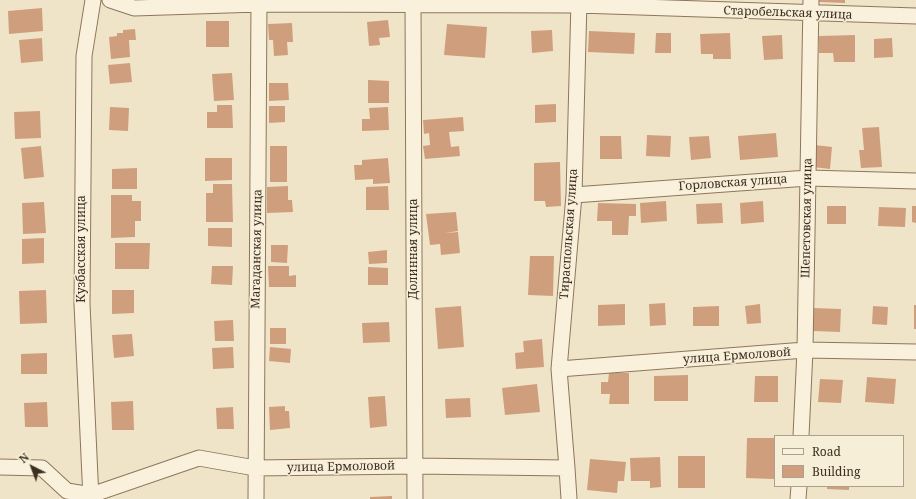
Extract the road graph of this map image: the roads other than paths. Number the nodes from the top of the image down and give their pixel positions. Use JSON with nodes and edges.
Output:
{"nodes":[{"id":1,"x":93,"y":0,"type":"edge"},
{"id":2,"x":110,"y":0,"type":"edge"},
{"id":3,"x":259,"y":2,"type":"edge"},
{"id":4,"x":413,"y":3,"type":"edge"},
{"id":5,"x":578,"y":3,"type":"edge"},
{"id":6,"x":811,"y":7,"type":"edge"},
{"id":7,"x":916,"y":16,"type":"edge"},
{"id":8,"x":808,"y":178,"type":"junction"},
{"id":9,"x":916,"y":181,"type":"edge"},
{"id":10,"x":574,"y":195,"type":"junction"},
{"id":11,"x":804,"y":350,"type":"junction"},
{"id":12,"x":916,"y":352,"type":"edge"},
{"id":13,"x":559,"y":369,"type":"junction"},
{"id":14,"x":801,"y":435,"type":"edge"},
{"id":15,"x":415,"y":466,"type":"junction"},
{"id":16,"x":0,"y":467,"type":"edge"},
{"id":17,"x":255,"y":468,"type":"junction"},
{"id":18,"x":567,"y":468,"type":"junction"},
{"id":19,"x":799,"y":487,"type":"edge"},
{"id":20,"x":91,"y":497,"type":"edge"},
{"id":21,"x":256,"y":499,"type":"edge"},
{"id":22,"x":415,"y":499,"type":"edge"},
{"id":23,"x":569,"y":499,"type":"edge"},
{"id":24,"x":798,"y":499,"type":"edge"}],
"edges":[{"from":1,"to":20,"type":"street","name":"Кузбасская улица"},
{"from":2,"to":3,"type":"street","name":"Старобельская улица"},
{"from":3,"to":4,"type":"street","name":"Старобельская улица"},
{"from":3,"to":17,"type":"street","name":"Магаданская улица"},
{"from":4,"to":5,"type":"street","name":"Старобельская улица"},
{"from":4,"to":15,"type":"street","name":"Долинная улица"},
{"from":5,"to":6,"type":"street","name":"Старобельская улица"},
{"from":5,"to":10,"type":"street","name":"Тираспольская улица"},
{"from":6,"to":7,"type":"street","name":"Старобельская улица"},
{"from":6,"to":8,"type":"street","name":"Шепетовская улица"},
{"from":8,"to":9,"type":"street","name":"Горловская улица"},
{"from":8,"to":10,"type":"street","name":"Горловская улица"},
{"from":8,"to":11,"type":"street","name":"Шепетовская улица"},
{"from":10,"to":13,"type":"street","name":"Тираспольская улица"},
{"from":11,"to":12,"type":"street","name":"улица Ермоловой"},
{"from":11,"to":13,"type":"street","name":"улица Ермоловой"},
{"from":11,"to":14,"type":"street","name":"Шепетовская улица"},
{"from":13,"to":18,"type":"street","name":"Тираспольская улица"},
{"from":15,"to":17,"type":"street","name":"улица Ермоловой"},
{"from":15,"to":18,"type":"street","name":"улица Ермоловой"},
{"from":15,"to":22,"type":"street","name":"Долинная улица"},
{"from":16,"to":20,"type":"street"},
{"from":17,"to":20,"type":"street","name":"улица Ермоловой"},
{"from":17,"to":21,"type":"street","name":"Магаданская улица"},
{"from":18,"to":23,"type":"street"},
{"from":19,"to":24,"type":"street"}]}
